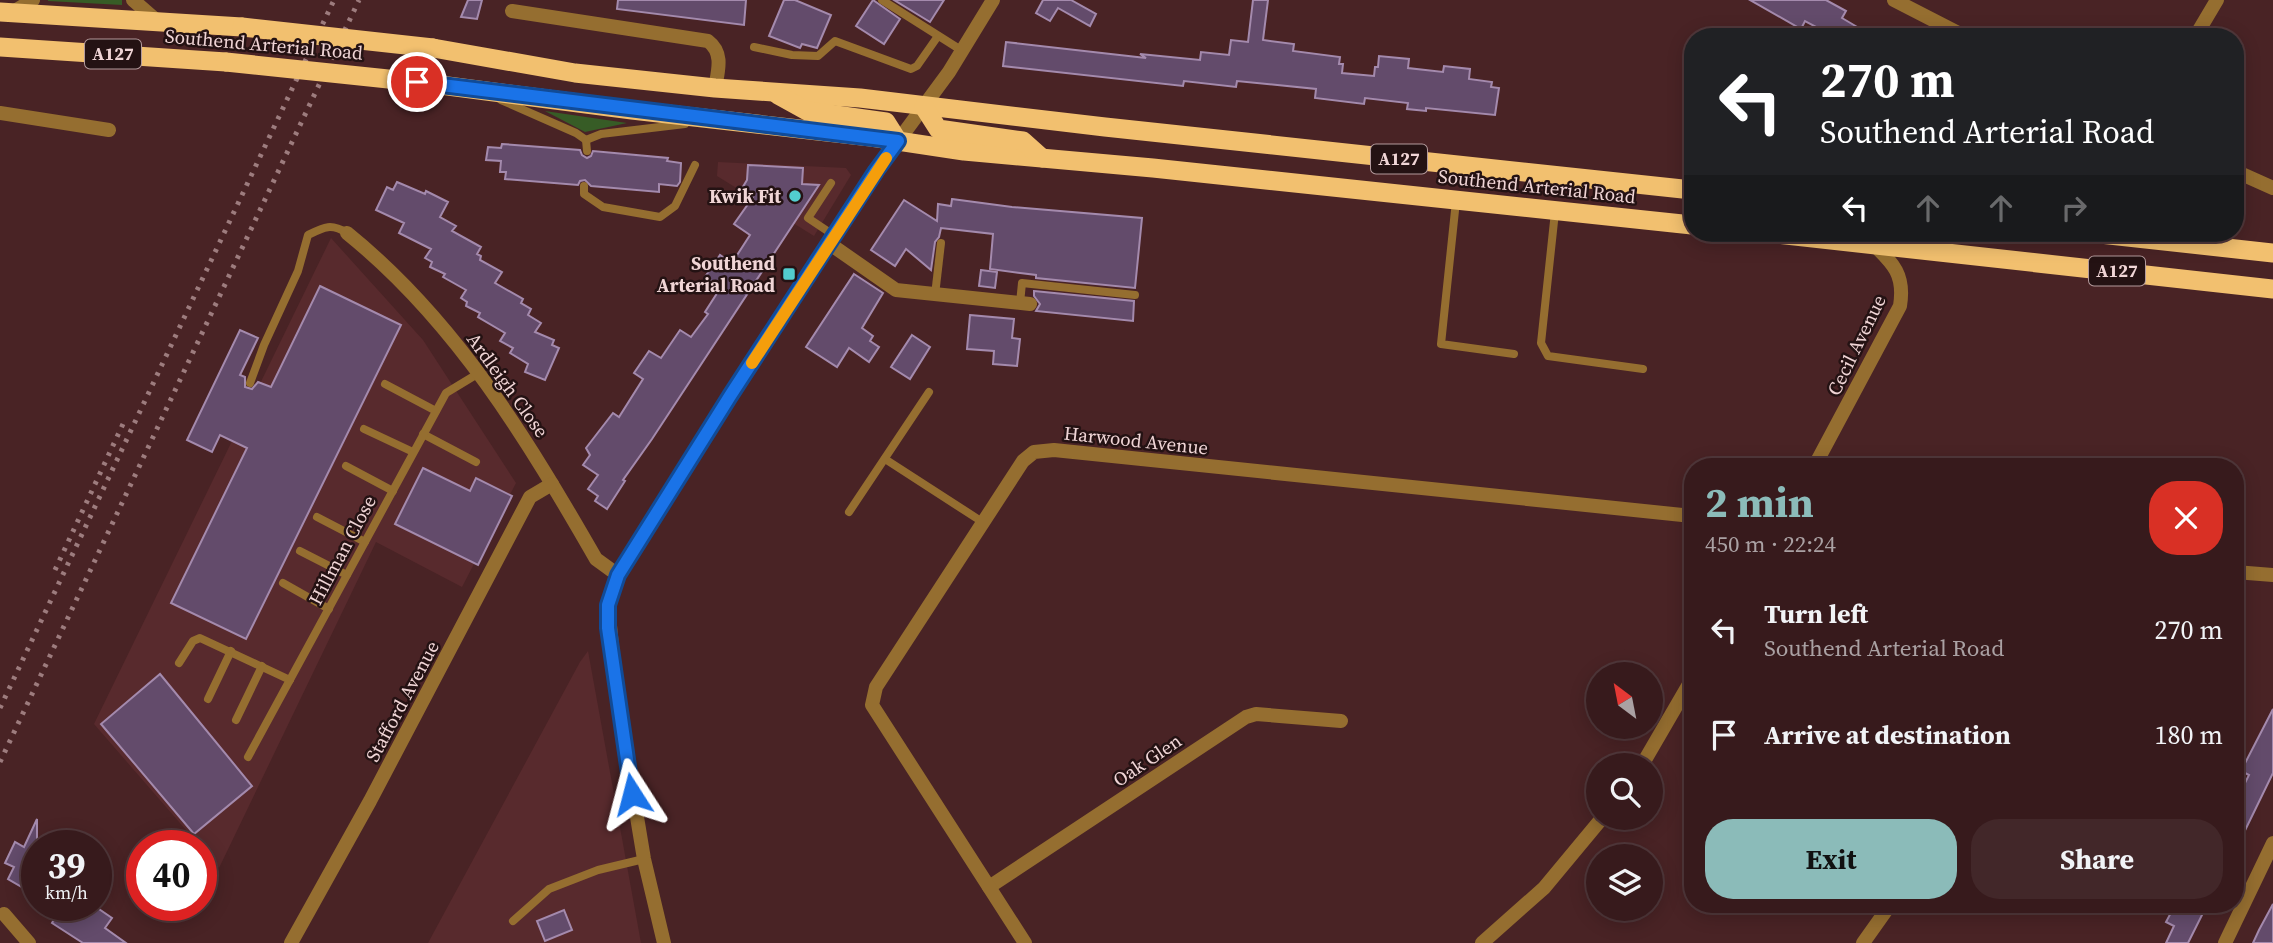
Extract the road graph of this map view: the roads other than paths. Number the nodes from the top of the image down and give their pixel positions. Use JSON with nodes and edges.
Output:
{"nodes":[{"id":1,"x":33,"y":0,"type":"edge"},
{"id":2,"x":133,"y":0,"type":"edge"},
{"id":3,"x":882,"y":0,"type":"edge"},
{"id":4,"x":993,"y":0,"type":"edge"},
{"id":5,"x":1894,"y":0,"type":"edge"},
{"id":6,"x":2217,"y":0,"type":"edge"},
{"id":7,"x":512,"y":11,"type":"dead end"},
{"id":8,"x":6,"y":12,"type":"edge"},
{"id":9,"x":156,"y":20,"type":"junction"},
{"id":10,"x":1948,"y":28,"type":"edge"},
{"id":11,"x":2200,"y":28,"type":"edge"},
{"id":12,"x":937,"y":36,"type":"junction"},
{"id":13,"x":0,"y":47,"type":"edge"},
{"id":14,"x":754,"y":47,"type":"dead end"},
{"id":15,"x":961,"y":51,"type":"junction"},
{"id":16,"x":715,"y":88,"type":"junction"},
{"id":17,"x":481,"y":90,"type":"junction"},
{"id":18,"x":773,"y":92,"type":"junction"},
{"id":19,"x":924,"y":107,"type":"junction"},
{"id":20,"x":0,"y":113,"type":"edge"},
{"id":21,"x":719,"y":120,"type":"junction"},
{"id":22,"x":109,"y":130,"type":"dead end"},
{"id":23,"x":586,"y":140,"type":"junction"},
{"id":24,"x":898,"y":141,"type":"junction"},
{"id":25,"x":587,"y":151,"type":"dead end"},
{"id":26,"x":1042,"y":158,"type":"junction"},
{"id":27,"x":695,"y":164,"type":"dead end"},
{"id":28,"x":2244,"y":175,"type":"edge"},
{"id":29,"x":831,"y":183,"type":"dead end"},
{"id":30,"x":584,"y":186,"type":"dead end"},
{"id":31,"x":2273,"y":188,"type":"edge"},
{"id":32,"x":1684,"y":189,"type":"edge"},
{"id":33,"x":1456,"y":201,"type":"junction"},
{"id":34,"x":1555,"y":211,"type":"junction"},
{"id":35,"x":1684,"y":224,"type":"edge"},
{"id":36,"x":346,"y":233,"type":"joint"},
{"id":37,"x":833,"y":240,"type":"junction"},
{"id":38,"x":1862,"y":242,"type":"edge"},
{"id":39,"x":2173,"y":242,"type":"edge"},
{"id":40,"x":941,"y":243,"type":"dead end"},
{"id":41,"x":1872,"y":243,"type":"junction"},
{"id":42,"x":2273,"y":253,"type":"edge"},
{"id":43,"x":2273,"y":289,"type":"edge"},
{"id":44,"x":935,"y":295,"type":"junction"},
{"id":45,"x":1135,"y":295,"type":"dead end"},
{"id":46,"x":1025,"y":303,"type":"joint"},
{"id":47,"x":1514,"y":354,"type":"dead end"},
{"id":48,"x":1643,"y":369,"type":"dead end"},
{"id":49,"x":479,"y":373,"type":"junction"},
{"id":50,"x":250,"y":383,"type":"dead end"},
{"id":51,"x":385,"y":384,"type":"dead end"},
{"id":52,"x":929,"y":392,"type":"dead end"},
{"id":53,"x":436,"y":411,"type":"junction"},
{"id":54,"x":364,"y":429,"type":"dead end"},
{"id":55,"x":424,"y":434,"type":"junction"},
{"id":56,"x":413,"y":452,"type":"junction"},
{"id":57,"x":885,"y":458,"type":"junction"},
{"id":58,"x":1819,"y":458,"type":"edge"},
{"id":59,"x":475,"y":462,"type":"dead end"},
{"id":60,"x":346,"y":466,"type":"dead end"},
{"id":61,"x":552,"y":484,"type":"junction"},
{"id":62,"x":393,"y":491,"type":"junction"},
{"id":63,"x":849,"y":512,"type":"dead end"},
{"id":64,"x":1684,"y":515,"type":"edge"},
{"id":65,"x":317,"y":517,"type":"dead end"},
{"id":66,"x":984,"y":523,"type":"junction"},
{"id":67,"x":365,"y":542,"type":"junction"},
{"id":68,"x":300,"y":551,"type":"dead end"},
{"id":69,"x":2244,"y":573,"type":"edge"},
{"id":70,"x":347,"y":575,"type":"junction"},
{"id":71,"x":618,"y":575,"type":"junction"},
{"id":72,"x":2273,"y":575,"type":"edge"},
{"id":73,"x":283,"y":583,"type":"dead end"},
{"id":74,"x":329,"y":609,"type":"junction"},
{"id":75,"x":231,"y":651,"type":"junction"},
{"id":76,"x":179,"y":663,"type":"dead end"},
{"id":77,"x":262,"y":666,"type":"junction"},
{"id":78,"x":290,"y":680,"type":"junction"},
{"id":79,"x":1684,"y":693,"type":"edge"},
{"id":80,"x":208,"y":699,"type":"dead end"},
{"id":81,"x":236,"y":720,"type":"dead end"},
{"id":82,"x":1341,"y":721,"type":"dead end"},
{"id":83,"x":1649,"y":753,"type":"edge"},
{"id":84,"x":248,"y":757,"type":"dead end"},
{"id":85,"x":1592,"y":830,"type":"edge"},
{"id":86,"x":2273,"y":843,"type":"edge"},
{"id":87,"x":644,"y":859,"type":"junction"},
{"id":88,"x":989,"y":887,"type":"junction"},
{"id":89,"x":2244,"y":903,"type":"edge"},
{"id":90,"x":1884,"y":913,"type":"edge"},
{"id":91,"x":2239,"y":913,"type":"edge"},
{"id":92,"x":4,"y":914,"type":"dead end"},
{"id":93,"x":513,"y":921,"type":"dead end"},
{"id":94,"x":29,"y":943,"type":"edge"},
{"id":95,"x":291,"y":943,"type":"edge"},
{"id":96,"x":664,"y":943,"type":"edge"},
{"id":97,"x":1025,"y":943,"type":"edge"},
{"id":98,"x":1482,"y":943,"type":"edge"},
{"id":99,"x":1863,"y":943,"type":"edge"},
{"id":100,"x":2225,"y":943,"type":"edge"}],
"edges":[{"from":1,"to":8,"type":"street"},
{"from":2,"to":9,"type":"street"},
{"from":3,"to":12,"type":"lane"},
{"from":4,"to":15,"type":"street"},
{"from":5,"to":10,"type":"street"},
{"from":6,"to":11,"type":"street"},
{"from":7,"to":16,"type":"street"},
{"from":8,"to":9,"type":"highway","name":"Southend Arterial Road","number":"A127"},
{"from":9,"to":16,"type":"highway","name":"Southend Arterial Road","number":"A127","bridge":true},
{"from":12,"to":14,"type":"lane"},
{"from":12,"to":15,"type":"lane"},
{"from":13,"to":17,"type":"highway","name":"Southend Arterial Road","number":"A127","bridge":true},
{"from":15,"to":19,"type":"street"},
{"from":16,"to":18,"type":"highway","name":"Southend Arterial Road","number":"A127"},
{"from":17,"to":21,"type":"highway","name":"Southend Arterial Road","number":"A127"},
{"from":17,"to":23,"type":"lane"},
{"from":18,"to":19,"type":"highway","name":"Southend Arterial Road","number":"A127"},
{"from":18,"to":24,"type":"highway","number":"A127"},
{"from":19,"to":24,"type":"street"},
{"from":19,"to":26,"type":"highway","number":"A127"},
{"from":19,"to":32,"type":"highway","name":"Southend Arterial Road","number":"A127"},
{"from":20,"to":22,"type":"street"},
{"from":21,"to":23,"type":"lane"},
{"from":21,"to":24,"type":"highway","name":"Southend Arterial Road","number":"A127"},
{"from":23,"to":25,"type":"lane"},
{"from":24,"to":26,"type":"highway","name":"Southend Arterial Road","number":"A127"},
{"from":24,"to":37,"type":"street"},
{"from":26,"to":33,"type":"highway","name":"Southend Arterial Road","number":"A127"},
{"from":27,"to":30,"type":"lane"},
{"from":28,"to":31,"type":"street"},
{"from":29,"to":37,"type":"lane"},
{"from":33,"to":34,"type":"highway","name":"Southend Arterial Road","number":"A127"},
{"from":33,"to":47,"type":"lane"},
{"from":34,"to":35,"type":"highway","name":"Southend Arterial Road","number":"A127"},
{"from":34,"to":48,"type":"lane"},
{"from":36,"to":49,"type":"street","name":"Ardleigh Close"},
{"from":36,"to":50,"type":"lane"},
{"from":37,"to":44,"type":"street"},
{"from":37,"to":71,"type":"street"},
{"from":38,"to":41,"type":"highway","number":"A127"},
{"from":39,"to":42,"type":"highway","number":"A127"},
{"from":40,"to":44,"type":"lane"},
{"from":41,"to":43,"type":"highway","number":"A127"},
{"from":41,"to":58,"type":"street","name":"Cecil Avenue"},
{"from":44,"to":46,"type":"street"},
{"from":45,"to":46,"type":"lane"},
{"from":49,"to":53,"type":"lane","name":"Hillman Close"},
{"from":49,"to":61,"type":"street","name":"Ardleigh Close"},
{"from":51,"to":53,"type":"lane"},
{"from":52,"to":57,"type":"lane"},
{"from":53,"to":55,"type":"lane","name":"Hillman Close"},
{"from":54,"to":56,"type":"lane"},
{"from":55,"to":56,"type":"lane","name":"Hillman Close"},
{"from":55,"to":59,"type":"lane"},
{"from":56,"to":62,"type":"lane","name":"Hillman Close"},
{"from":57,"to":63,"type":"lane"},
{"from":57,"to":66,"type":"lane"},
{"from":60,"to":62,"type":"lane"},
{"from":61,"to":71,"type":"street","name":"Ardleigh Close"},
{"from":61,"to":95,"type":"street","name":"Stafford Avenue"},
{"from":62,"to":67,"type":"lane","name":"Hillman Close"},
{"from":64,"to":66,"type":"street","name":"Harwood Avenue"},
{"from":65,"to":67,"type":"lane"},
{"from":66,"to":88,"type":"street","name":"Harwood Avenue"},
{"from":67,"to":70,"type":"lane","name":"Hillman Close"},
{"from":68,"to":70,"type":"lane"},
{"from":69,"to":72,"type":"street"},
{"from":70,"to":74,"type":"lane","name":"Hillman Close"},
{"from":71,"to":87,"type":"street"},
{"from":73,"to":74,"type":"lane"},
{"from":74,"to":78,"type":"lane","name":"Hillman Close"},
{"from":75,"to":76,"type":"lane"},
{"from":75,"to":77,"type":"lane"},
{"from":75,"to":80,"type":"lane"},
{"from":77,"to":78,"type":"lane"},
{"from":77,"to":81,"type":"lane"},
{"from":78,"to":84,"type":"lane","name":"Hillman Close"},
{"from":79,"to":83,"type":"street"},
{"from":82,"to":88,"type":"street","name":"Oak Glen"},
{"from":85,"to":98,"type":"street"},
{"from":86,"to":89,"type":"street"},
{"from":87,"to":93,"type":"lane"},
{"from":87,"to":96,"type":"street"},
{"from":88,"to":97,"type":"street","name":"Harwood Avenue"},
{"from":90,"to":99,"type":"street"},
{"from":91,"to":100,"type":"street"},
{"from":92,"to":94,"type":"street"}]}
